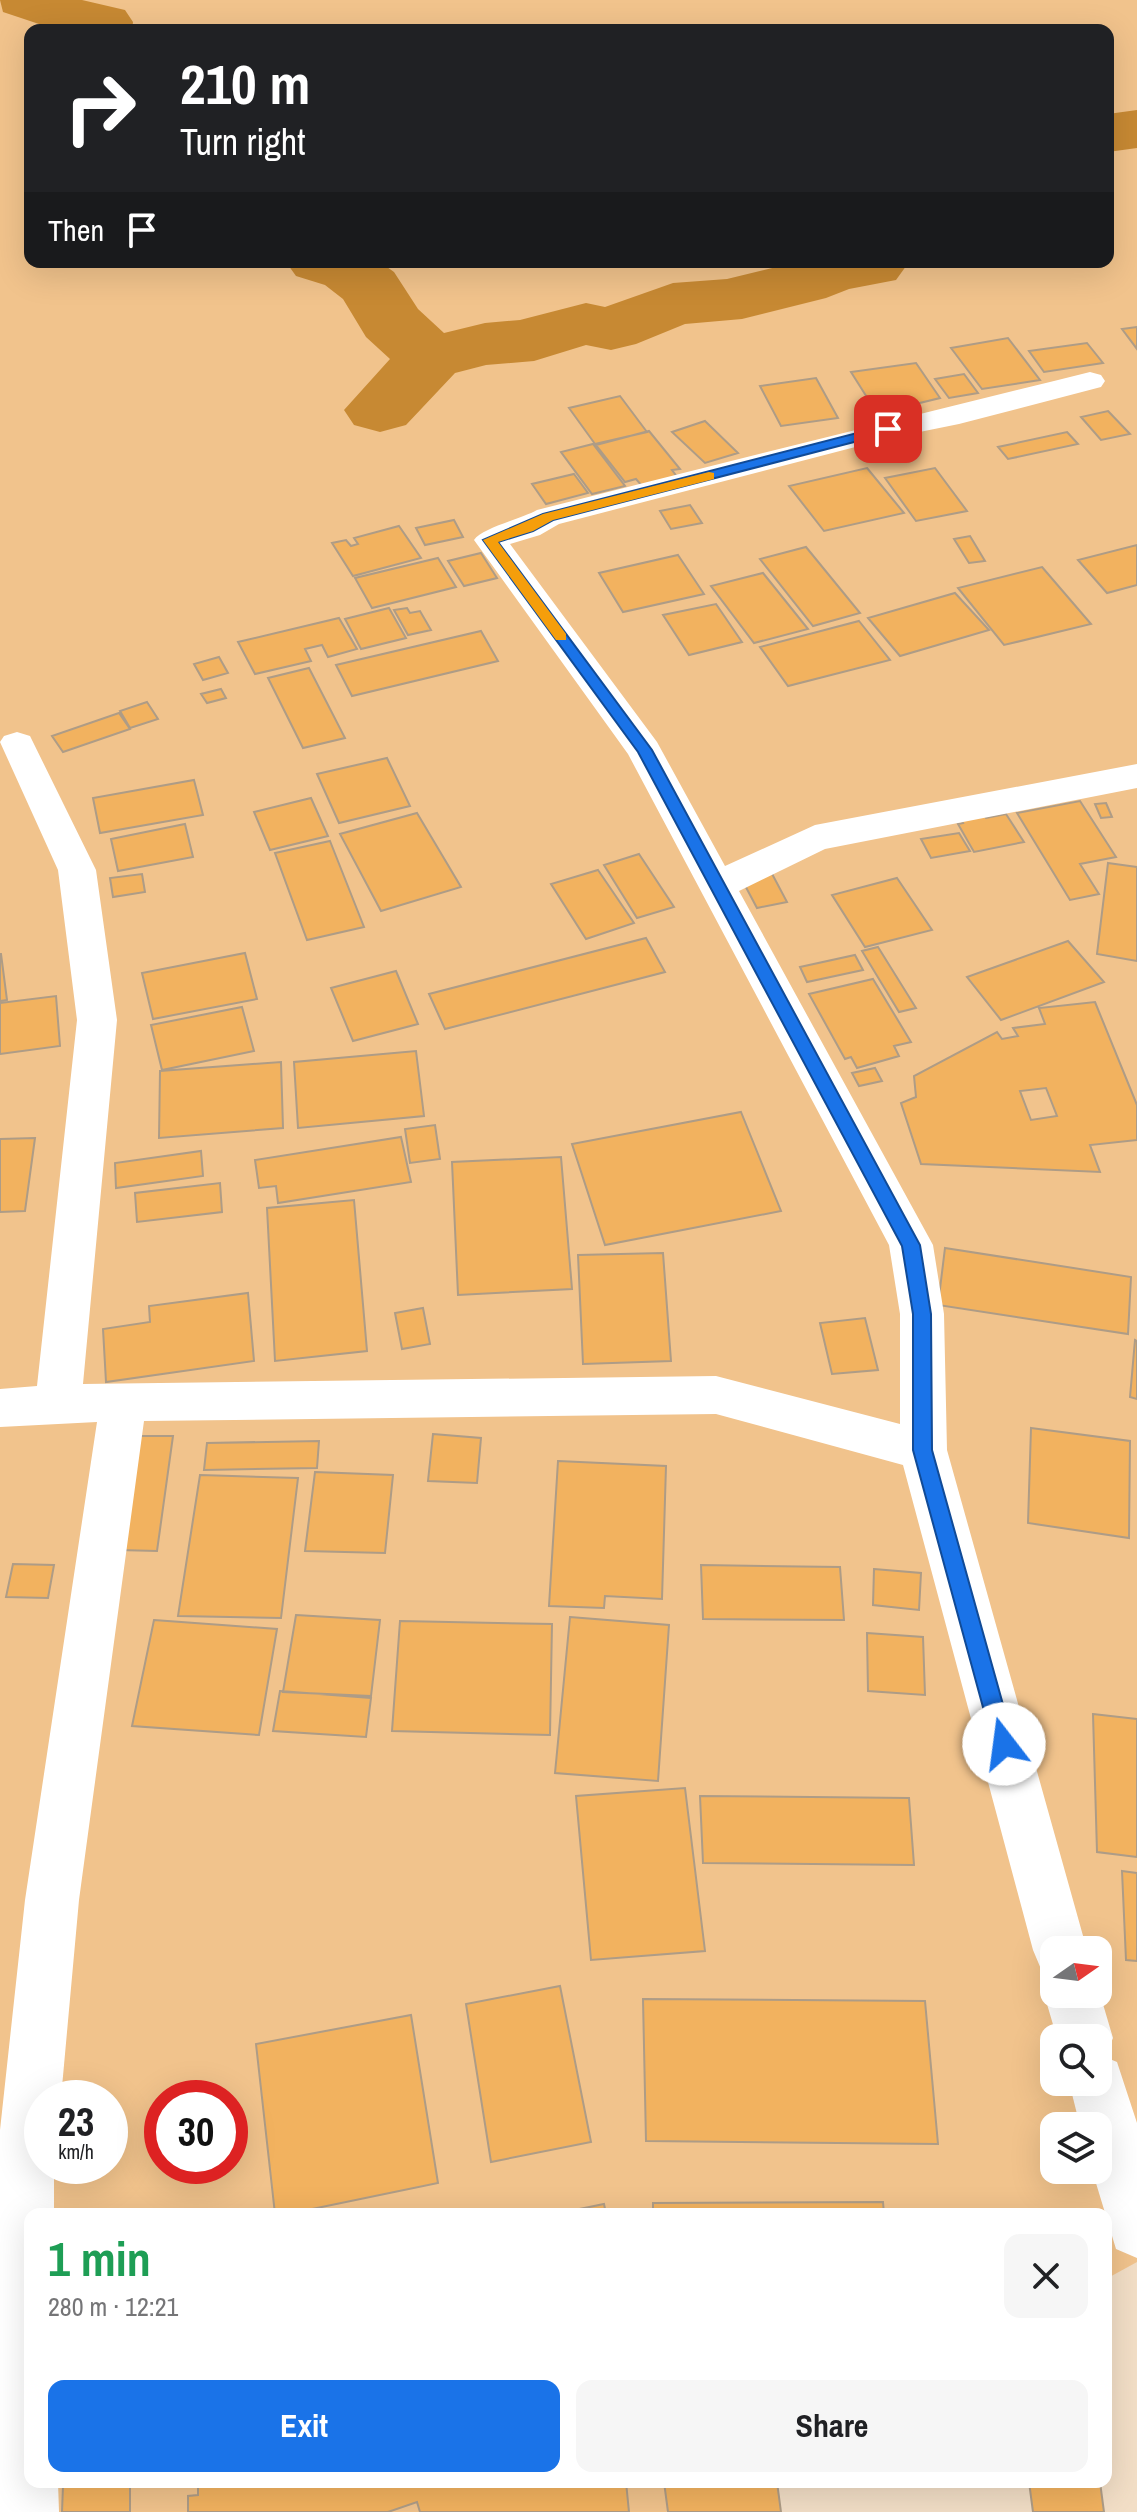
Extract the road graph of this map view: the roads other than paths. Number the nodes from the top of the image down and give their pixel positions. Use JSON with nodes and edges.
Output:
{"nodes":[{"id":1,"x":1090,"y":381,"type":"dead end"},
{"id":2,"x":17,"y":744,"type":"dead end"},
{"id":3,"x":1137,"y":776,"type":"edge"},
{"id":4,"x":716,"y":886,"type":"junction"},
{"id":5,"x":58,"y":1403,"type":"junction"},
{"id":6,"x":123,"y":1404,"type":"junction"},
{"id":7,"x":0,"y":1408,"type":"edge"},
{"id":8,"x":923,"y":1450,"type":"junction"},
{"id":9,"x":1056,"y":1936,"type":"edge"},
{"id":10,"x":1101,"y":2096,"type":"edge"},
{"id":11,"x":12,"y":2180,"type":"edge"},
{"id":12,"x":1137,"y":2228,"type":"edge"},
{"id":13,"x":24,"y":2446,"type":"edge"},
{"id":14,"x":26,"y":2488,"type":"edge"},
{"id":15,"x":27,"y":2512,"type":"edge"}],
"edges":[{"from":1,"to":4,"type":"street"},
{"from":2,"to":5,"type":"street"},
{"from":3,"to":4,"type":"street"},
{"from":4,"to":8,"type":"street"},
{"from":5,"to":6,"type":"street"},
{"from":5,"to":7,"type":"street"},
{"from":6,"to":8,"type":"street"},
{"from":6,"to":11,"type":"street"},
{"from":8,"to":9,"type":"street"},
{"from":10,"to":12,"type":"street"},
{"from":11,"to":13,"type":"street"},
{"from":14,"to":15,"type":"street"}]}
